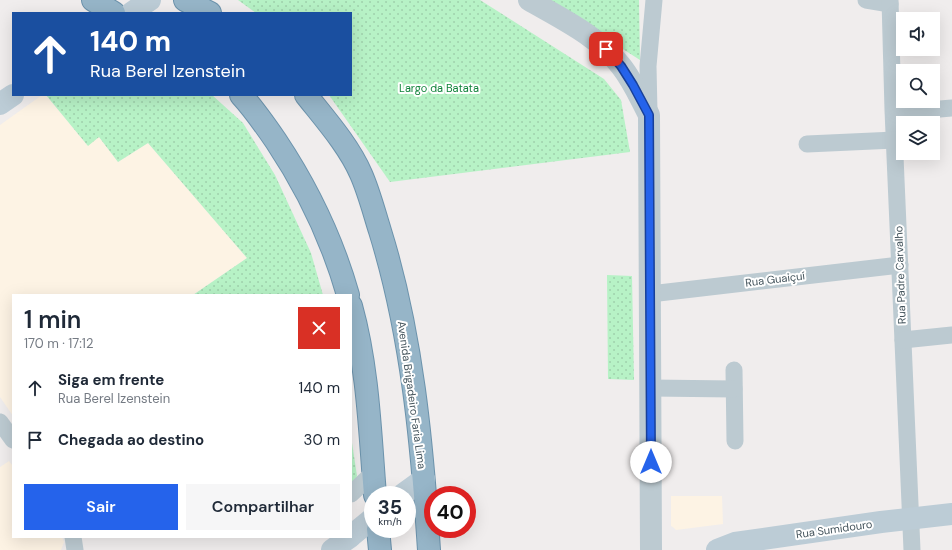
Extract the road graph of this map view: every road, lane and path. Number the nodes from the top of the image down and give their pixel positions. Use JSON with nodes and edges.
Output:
{"nodes":[{"id":1,"x":93,"y":0,"type":"edge"},
{"id":2,"x":150,"y":0,"type":"edge"},
{"id":3,"x":185,"y":0,"type":"edge"},
{"id":4,"x":529,"y":0,"type":"edge"},
{"id":5,"x":654,"y":0,"type":"edge"},
{"id":6,"x":866,"y":0,"type":"edge"},
{"id":7,"x":890,"y":2,"type":"edge"},
{"id":8,"x":112,"y":12,"type":"edge"},
{"id":9,"x":133,"y":12,"type":"edge"},
{"id":10,"x":208,"y":12,"type":"edge"},
{"id":11,"x":12,"y":96,"type":"edge"},
{"id":12,"x":242,"y":96,"type":"edge"},
{"id":13,"x":307,"y":96,"type":"edge"},
{"id":14,"x":0,"y":104,"type":"edge"},
{"id":15,"x":952,"y":108,"type":"edge"},
{"id":16,"x":894,"y":113,"type":"junction"},
{"id":17,"x":649,"y":115,"type":"junction"},
{"id":18,"x":895,"y":140,"type":"junction"},
{"id":19,"x":807,"y":144,"type":"dead end"},
{"id":20,"x":900,"y":265,"type":"junction"},
{"id":21,"x":348,"y":294,"type":"edge"},
{"id":22,"x":650,"y":294,"type":"junction"},
{"id":23,"x":352,"y":309,"type":"edge"},
{"id":24,"x":952,"y":335,"type":"edge"},
{"id":25,"x":903,"y":340,"type":"junction"},
{"id":26,"x":734,"y":370,"type":"dead end"},
{"id":27,"x":651,"y":388,"type":"junction"},
{"id":28,"x":734,"y":388,"type":"junction"},
{"id":29,"x":0,"y":422,"type":"edge"},
{"id":30,"x":8,"y":441,"type":"edge"},
{"id":31,"x":735,"y":441,"type":"dead end"},
{"id":32,"x":373,"y":473,"type":"junction"},
{"id":33,"x":424,"y":479,"type":"junction"},
{"id":34,"x":374,"y":486,"type":"edge"},
{"id":35,"x":414,"y":486,"type":"edge"},
{"id":36,"x":352,"y":493,"type":"edge"},
{"id":37,"x":952,"y":514,"type":"edge"},
{"id":38,"x":911,"y":518,"type":"junction"},
{"id":39,"x":364,"y":525,"type":"edge"},
{"id":40,"x":352,"y":535,"type":"edge"},
{"id":41,"x":74,"y":538,"type":"edge"},
{"id":42,"x":349,"y":538,"type":"edge"},
{"id":43,"x":379,"y":538,"type":"edge"},
{"id":44,"x":75,"y":550,"type":"edge"},
{"id":45,"x":332,"y":550,"type":"edge"},
{"id":46,"x":380,"y":550,"type":"edge"},
{"id":47,"x":428,"y":550,"type":"edge"},
{"id":48,"x":651,"y":550,"type":"edge"},
{"id":49,"x":717,"y":550,"type":"edge"},
{"id":50,"x":912,"y":550,"type":"edge"}],
"edges":[{"from":1,"to":8,"type":"highway"},
{"from":2,"to":9,"type":"main road"},
{"from":3,"to":10,"type":"highway"},
{"from":4,"to":17,"type":"street"},
{"from":5,"to":17,"type":"street"},
{"from":6,"to":7,"type":"street"},
{"from":7,"to":16,"type":"street","name":"Rua Padre Carvalho"},
{"from":11,"to":14,"type":"main road"},
{"from":12,"to":21,"type":"highway"},
{"from":13,"to":33,"type":"highway","name":"Avenida Brigadeiro Faria Lima"},
{"from":15,"to":16,"type":"street"},
{"from":16,"to":18,"type":"street","name":"Rua Padre Carvalho"},
{"from":17,"to":22,"type":"street"},
{"from":18,"to":19,"type":"street"},
{"from":18,"to":20,"type":"street","name":"Rua Padre Carvalho"},
{"from":20,"to":22,"type":"street","name":"Rua Guaiçuí"},
{"from":20,"to":25,"type":"street","name":"Rua Padre Carvalho"},
{"from":22,"to":27,"type":"street"},
{"from":23,"to":32,"type":"highway"},
{"from":24,"to":25,"type":"street"},
{"from":25,"to":38,"type":"street","name":"Rua Padre Carvalho"},
{"from":26,"to":28,"type":"street"},
{"from":27,"to":28,"type":"street"},
{"from":27,"to":48,"type":"street"},
{"from":28,"to":31,"type":"street"},
{"from":29,"to":30,"type":"street"},
{"from":32,"to":34,"type":"highway"},
{"from":32,"to":36,"type":"street"},
{"from":33,"to":35,"type":"main road"},
{"from":33,"to":47,"type":"highway","name":"Avenida Brigadeiro Faria Lima"},
{"from":37,"to":38,"type":"main road","name":"Rua Sumidouro"},
{"from":38,"to":49,"type":"main road","name":"Rua Sumidouro"},
{"from":38,"to":50,"type":"street","name":"Rua Padre Carvalho"},
{"from":39,"to":40,"type":"main road"},
{"from":41,"to":44,"type":"street"},
{"from":42,"to":45,"type":"main road"},
{"from":43,"to":46,"type":"highway"}]}
